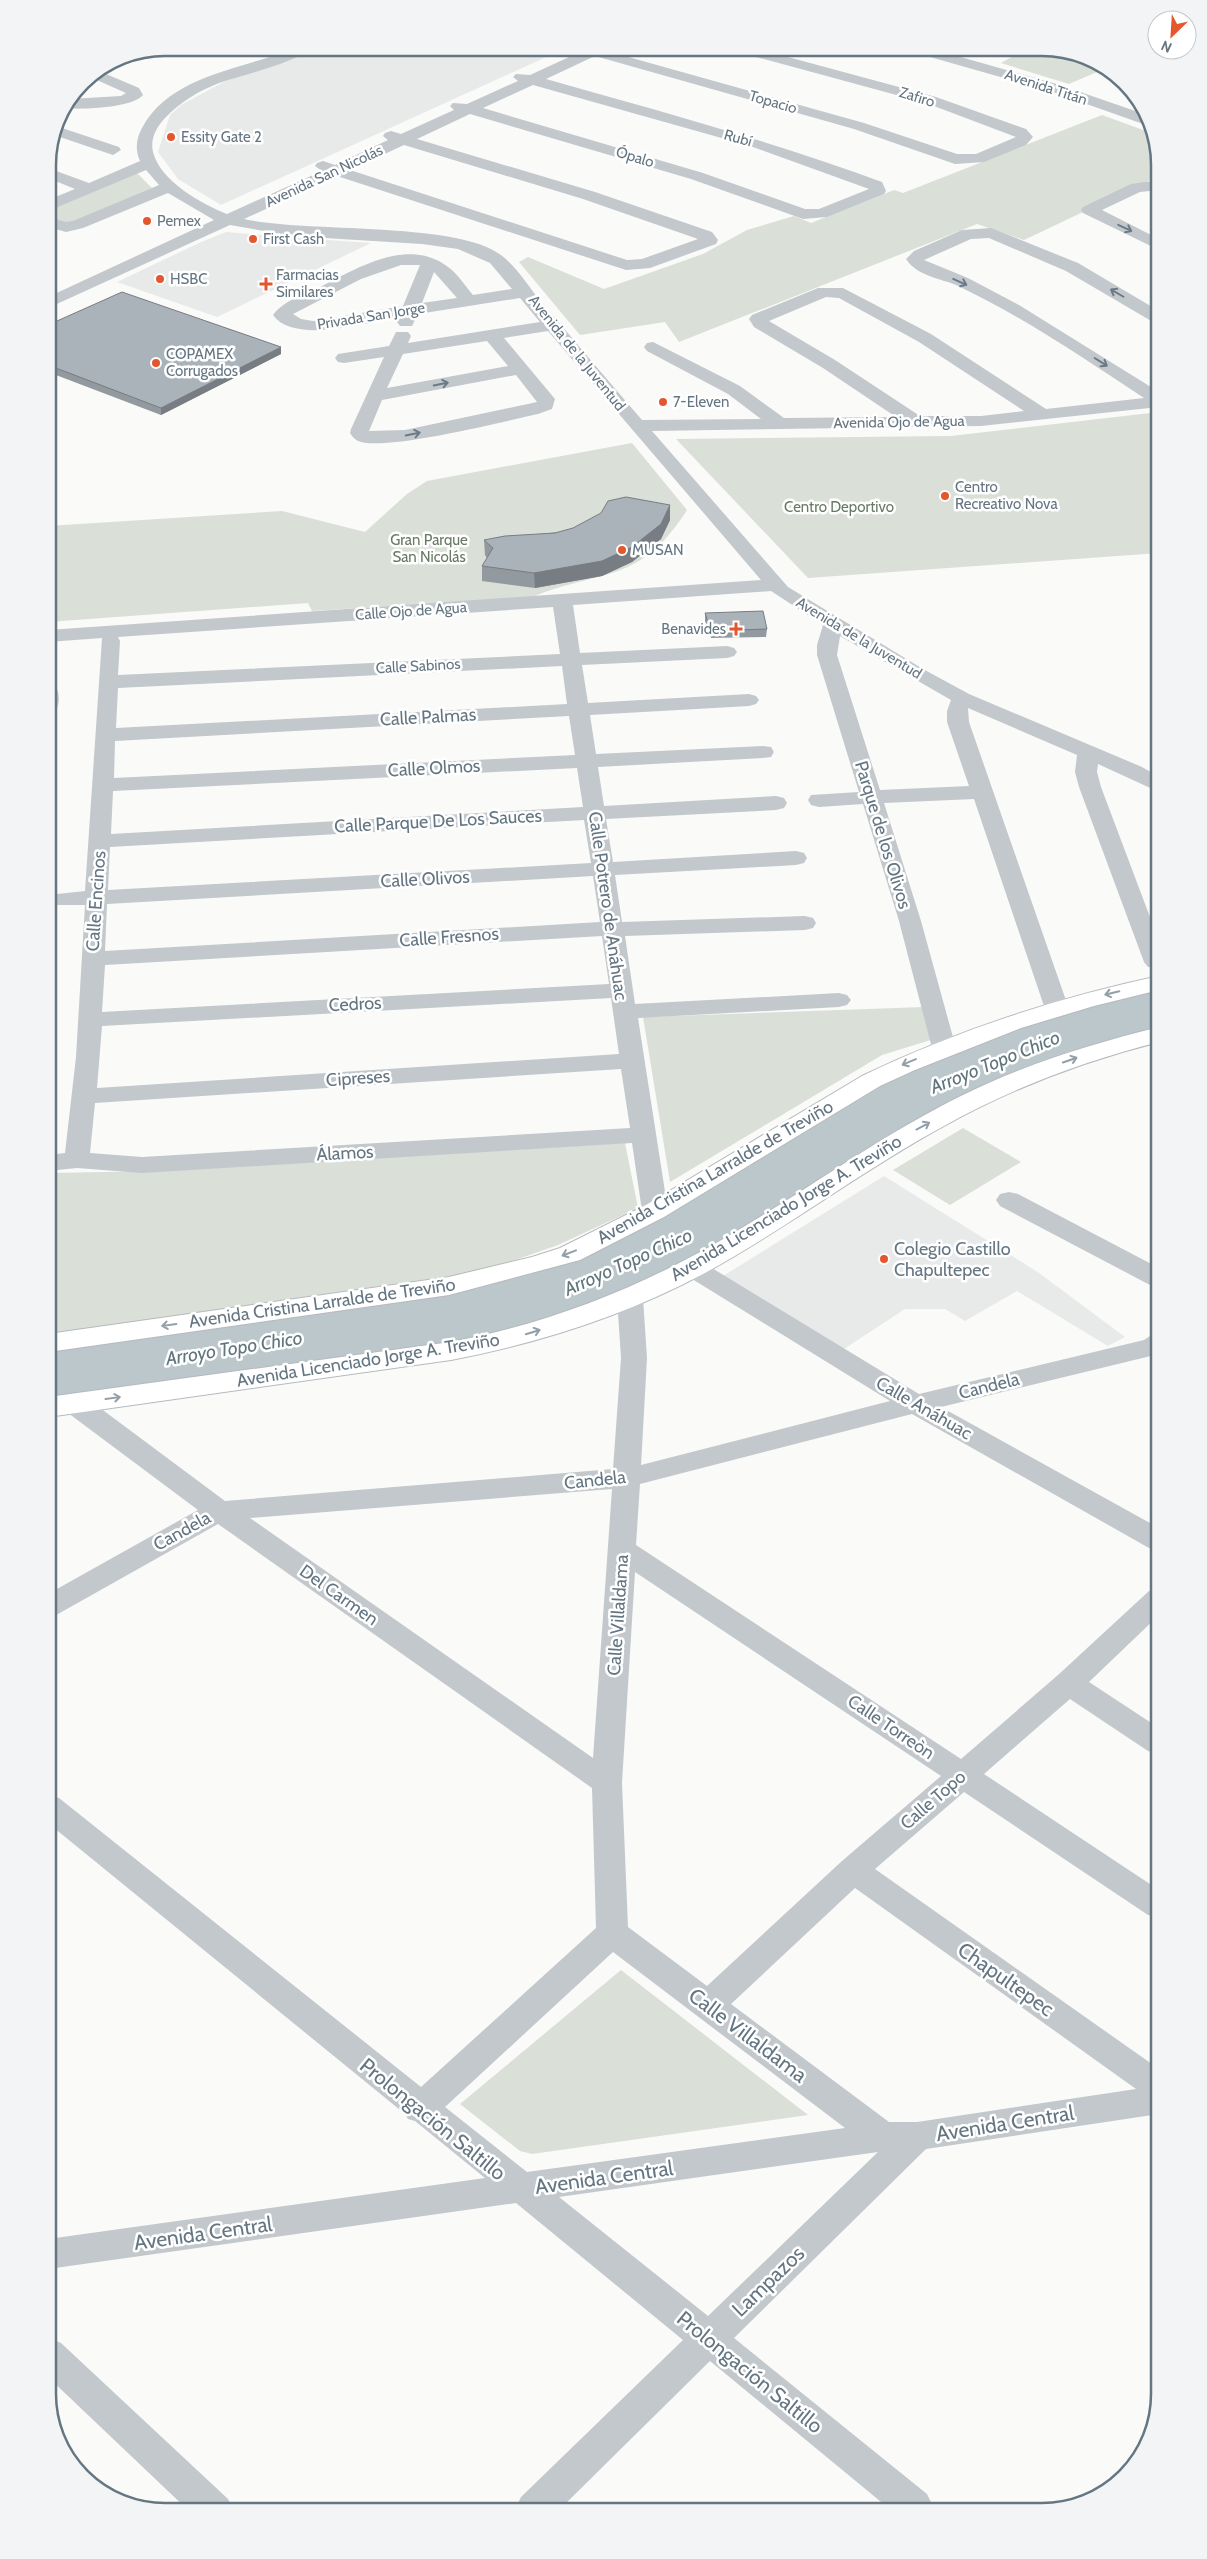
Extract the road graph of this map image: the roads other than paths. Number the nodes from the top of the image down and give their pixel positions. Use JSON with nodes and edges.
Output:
{"nodes":[{"id":1,"x":282,"y":56,"type":"edge"},
{"id":2,"x":574,"y":56,"type":"edge"},
{"id":3,"x":614,"y":56,"type":"edge"},
{"id":4,"x":769,"y":56,"type":"edge"},
{"id":5,"x":942,"y":56,"type":"edge"},
{"id":6,"x":102,"y":77,"type":"edge"},
{"id":7,"x":526,"y":79,"type":"junction"},
{"id":8,"x":76,"y":103,"type":"edge"},
{"id":9,"x":463,"y":107,"type":"junction"},
{"id":10,"x":1139,"y":118,"type":"edge"},
{"id":11,"x":62,"y":132,"type":"edge"},
{"id":12,"x":397,"y":138,"type":"junction"},
{"id":13,"x":113,"y":150,"type":"dead end"},
{"id":14,"x":963,"y":161,"type":"joint"},
{"id":15,"x":147,"y":164,"type":"junction"},
{"id":16,"x":329,"y":168,"type":"junction"},
{"id":17,"x":56,"y":176,"type":"edge"},
{"id":18,"x":1151,"y":186,"type":"edge"},
{"id":19,"x":169,"y":187,"type":"junction"},
{"id":20,"x":89,"y":188,"type":"junction"},
{"id":21,"x":56,"y":202,"type":"edge"},
{"id":22,"x":810,"y":215,"type":"joint"},
{"id":23,"x":222,"y":218,"type":"junction"},
{"id":24,"x":56,"y":224,"type":"edge"},
{"id":25,"x":1151,"y":241,"type":"edge"},
{"id":26,"x":429,"y":263,"type":"junction"},
{"id":27,"x":56,"y":288,"type":"edge"},
{"id":28,"x":526,"y":292,"type":"junction"},
{"id":29,"x":56,"y":299,"type":"edge"},
{"id":30,"x":468,"y":300,"type":"junction"},
{"id":31,"x":1151,"y":313,"type":"edge"},
{"id":32,"x":557,"y":329,"type":"junction"},
{"id":33,"x":404,"y":330,"type":"junction"},
{"id":34,"x":496,"y":339,"type":"junction"},
{"id":35,"x":653,"y":346,"type":"dead end"},
{"id":36,"x":344,"y":358,"type":"dead end"},
{"id":37,"x":520,"y":369,"type":"junction"},
{"id":38,"x":1151,"y":395,"type":"edge"},
{"id":39,"x":376,"y":396,"type":"junction"},
{"id":40,"x":1151,"y":402,"type":"edge"},
{"id":41,"x":1043,"y":415,"type":"junction"},
{"id":42,"x":916,"y":422,"type":"junction"},
{"id":43,"x":779,"y":423,"type":"junction"},
{"id":44,"x":637,"y":426,"type":"junction"},
{"id":45,"x":774,"y":584,"type":"junction"},
{"id":46,"x":562,"y":601,"type":"junction"},
{"id":47,"x":834,"y":624,"type":"junction"},
{"id":48,"x":56,"y":635,"type":"edge"},
{"id":49,"x":110,"y":641,"type":"dead end"},
{"id":50,"x":727,"y":652,"type":"dead end"},
{"id":51,"x":572,"y":658,"type":"junction"},
{"id":52,"x":109,"y":682,"type":"junction"},
{"id":53,"x":962,"y":698,"type":"junction"},
{"id":54,"x":749,"y":700,"type":"dead end"},
{"id":55,"x":579,"y":708,"type":"junction"},
{"id":56,"x":107,"y":734,"type":"junction"},
{"id":57,"x":764,"y":752,"type":"dead end"},
{"id":58,"x":1088,"y":754,"type":"junction"},
{"id":59,"x":587,"y":761,"type":"junction"},
{"id":60,"x":1134,"y":772,"type":"junction"},
{"id":61,"x":1151,"y":775,"type":"edge"},
{"id":62,"x":1151,"y":781,"type":"edge"},
{"id":63,"x":104,"y":785,"type":"junction"},
{"id":64,"x":983,"y":792,"type":"junction"},
{"id":65,"x":871,"y":797,"type":"junction"},
{"id":66,"x":819,"y":800,"type":"dead end"},
{"id":67,"x":776,"y":803,"type":"dead end"},
{"id":68,"x":595,"y":812,"type":"junction"},
{"id":69,"x":101,"y":841,"type":"junction"},
{"id":70,"x":796,"y":858,"type":"dead end"},
{"id":71,"x":602,"y":869,"type":"junction"},
{"id":72,"x":97,"y":898,"type":"junction"},
{"id":73,"x":56,"y":900,"type":"edge"},
{"id":74,"x":805,"y":923,"type":"dead end"},
{"id":75,"x":611,"y":929,"type":"junction"},
{"id":76,"x":1151,"y":954,"type":"edge"},
{"id":77,"x":92,"y":958,"type":"junction"},
{"id":78,"x":1151,"y":976,"type":"edge"},
{"id":79,"x":839,"y":1000,"type":"dead end"},
{"id":80,"x":622,"y":1001,"type":"junction"},
{"id":81,"x":1057,"y":1009,"type":"junction"},
{"id":82,"x":90,"y":1020,"type":"junction"},
{"id":83,"x":1151,"y":1038,"type":"edge"},
{"id":84,"x":944,"y":1048,"type":"junction"},
{"id":85,"x":631,"y":1061,"type":"junction"},
{"id":86,"x":85,"y":1096,"type":"junction"},
{"id":87,"x":643,"y":1135,"type":"junction"},
{"id":88,"x":77,"y":1160,"type":"junction"},
{"id":89,"x":56,"y":1162,"type":"edge"},
{"id":90,"x":1009,"y":1200,"type":"dead end"},
{"id":91,"x":655,"y":1211,"type":"junction"},
{"id":92,"x":693,"y":1268,"type":"junction"},
{"id":93,"x":1151,"y":1274,"type":"edge"},
{"id":94,"x":630,"y":1298,"type":"junction"},
{"id":95,"x":56,"y":1342,"type":"edge"},
{"id":96,"x":1151,"y":1347,"type":"edge"},
{"id":97,"x":915,"y":1404,"type":"junction"},
{"id":98,"x":61,"y":1405,"type":"edge"},
{"id":99,"x":627,"y":1478,"type":"junction"},
{"id":100,"x":218,"y":1511,"type":"junction"},
{"id":101,"x":1151,"y":1536,"type":"edge"},
{"id":102,"x":622,"y":1549,"type":"junction"},
{"id":103,"x":56,"y":1602,"type":"edge"},
{"id":104,"x":1151,"y":1606,"type":"edge"},
{"id":105,"x":1069,"y":1683,"type":"junction"},
{"id":106,"x":1151,"y":1736,"type":"edge"},
{"id":107,"x":962,"y":1775,"type":"junction"},
{"id":108,"x":607,"y":1783,"type":"junction"},
{"id":109,"x":56,"y":1813,"type":"edge"},
{"id":110,"x":853,"y":1870,"type":"junction"},
{"id":111,"x":1151,"y":1900,"type":"edge"},
{"id":112,"x":612,"y":1934,"type":"junction"},
{"id":113,"x":708,"y":2005,"type":"junction"},
{"id":114,"x":1151,"y":2081,"type":"edge"},
{"id":115,"x":1151,"y":2101,"type":"edge"},
{"id":116,"x":420,"y":2109,"type":"junction"},
{"id":117,"x":900,"y":2137,"type":"junction"},
{"id":118,"x":521,"y":2189,"type":"junction"},
{"id":119,"x":56,"y":2253,"type":"edge"},
{"id":120,"x":709,"y":2338,"type":"junction"},
{"id":121,"x":56,"y":2362,"type":"edge"},
{"id":122,"x":206,"y":2503,"type":"edge"},
{"id":123,"x":540,"y":2503,"type":"edge"},
{"id":124,"x":910,"y":2503,"type":"edge"}],
"edges":[{"from":1,"to":15,"type":"street"},
{"from":2,"to":7,"type":"street","name":"Avenida San Nicolás"},
{"from":3,"to":14,"type":"street","name":"Topacio"},
{"from":4,"to":14,"type":"street","name":"Zafiro"},
{"from":5,"to":10,"type":"street","name":"Avenida Titán"},
{"from":6,"to":8,"type":"street"},
{"from":7,"to":9,"type":"street","name":"Avenida San Nicolás"},
{"from":7,"to":22,"type":"street","name":"Rubí"},
{"from":9,"to":12,"type":"street","name":"Avenida San Nicolás"},
{"from":9,"to":22,"type":"street","name":"Ópalo"},
{"from":11,"to":13,"type":"street"},
{"from":12,"to":16,"type":"street","name":"Avenida San Nicolás"},
{"from":12,"to":16,"type":"street"},
{"from":15,"to":19,"type":"street","name":"Avenida de la Juventud"},
{"from":15,"to":20,"type":"street"},
{"from":16,"to":23,"type":"street","name":"Avenida San Nicolás"},
{"from":17,"to":20,"type":"street"},
{"from":18,"to":25,"type":"street","one_way":true},
{"from":19,"to":23,"type":"street","name":"Avenida de la Juventud"},
{"from":19,"to":24,"type":"street"},
{"from":20,"to":21,"type":"street"},
{"from":23,"to":27,"type":"street","name":"Avenida San Nicolás"},
{"from":23,"to":28,"type":"street","name":"Avenida de la Juventud"},
{"from":23,"to":29,"type":"street","name":"Avenida San Nicolás"},
{"from":26,"to":30,"type":"street"},
{"from":26,"to":33,"type":"street"},
{"from":26,"to":33,"type":"street","name":"Privada San Jorge"},
{"from":28,"to":30,"type":"street","name":"Privada San Jorge"},
{"from":28,"to":32,"type":"street","name":"Avenida de la Juventud"},
{"from":30,"to":33,"type":"street","name":"Privada San Jorge"},
{"from":31,"to":38,"type":"street","one_way":true},
{"from":32,"to":34,"type":"street"},
{"from":32,"to":44,"type":"street","name":"Avenida de la Juventud"},
{"from":33,"to":34,"type":"street"},
{"from":33,"to":36,"type":"street"},
{"from":33,"to":39,"type":"street"},
{"from":34,"to":37,"type":"street"},
{"from":35,"to":43,"type":"street"},
{"from":39,"to":37,"type":"street","one_way":true},
{"from":39,"to":37,"type":"street","one_way":true},
{"from":40,"to":41,"type":"street","name":"Avenida Ojo de Agua"},
{"from":41,"to":42,"type":"street","name":"Avenida Ojo de Agua"},
{"from":41,"to":42,"type":"street"},
{"from":42,"to":43,"type":"street","name":"Avenida Ojo de Agua"},
{"from":43,"to":44,"type":"street","name":"Avenida Ojo de Agua"},
{"from":44,"to":45,"type":"street","name":"Avenida de la Juventud"},
{"from":45,"to":46,"type":"street","name":"Calle Ojo de Agua"},
{"from":45,"to":47,"type":"street","name":"Avenida de la Juventud"},
{"from":46,"to":48,"type":"street","name":"Calle Ojo de Agua"},
{"from":46,"to":51,"type":"street","name":"Calle Potrero de Anáhuac"},
{"from":47,"to":53,"type":"street","name":"Avenida de la Juventud"},
{"from":47,"to":65,"type":"street","name":"Parque de los Olivos"},
{"from":49,"to":52,"type":"street","name":"Calle Encinos"},
{"from":50,"to":51,"type":"street","name":"Calle Sabinos"},
{"from":51,"to":52,"type":"street","name":"Calle Sabinos"},
{"from":51,"to":55,"type":"street","name":"Calle Potrero de Anáhuac"},
{"from":52,"to":56,"type":"street","name":"Calle Encinos"},
{"from":53,"to":58,"type":"street","name":"Avenida de la Juventud"},
{"from":53,"to":64,"type":"street"},
{"from":54,"to":55,"type":"street","name":"Calle Palmas"},
{"from":55,"to":56,"type":"street","name":"Calle Palmas"},
{"from":55,"to":59,"type":"street","name":"Calle Potrero de Anáhuac"},
{"from":56,"to":63,"type":"street","name":"Calle Encinos"},
{"from":57,"to":59,"type":"street","name":"Calle Olmos"},
{"from":58,"to":60,"type":"street","name":"Avenida de la Juventud"},
{"from":58,"to":76,"type":"street"},
{"from":59,"to":63,"type":"street","name":"Calle Olmos"},
{"from":59,"to":68,"type":"street","name":"Calle Potrero de Anáhuac"},
{"from":60,"to":61,"type":"street","name":"Avenida de la Juventud"},
{"from":60,"to":62,"type":"street","name":"Avenida de la Juventud"},
{"from":63,"to":69,"type":"street","name":"Calle Encinos"},
{"from":64,"to":65,"type":"street"},
{"from":64,"to":81,"type":"street"},
{"from":65,"to":66,"type":"street"},
{"from":65,"to":84,"type":"street","name":"Parque de los Olivos"},
{"from":67,"to":68,"type":"street","name":"Calle Parque De Los Sauces"},
{"from":68,"to":69,"type":"street","name":"Calle Parque De Los Sauces"},
{"from":68,"to":71,"type":"street","name":"Calle Potrero de Anáhuac"},
{"from":69,"to":72,"type":"street","name":"Calle Encinos"},
{"from":70,"to":71,"type":"street","name":"Calle Olivos"},
{"from":71,"to":72,"type":"street","name":"Calle Olivos"},
{"from":71,"to":75,"type":"street","name":"Calle Potrero de Anáhuac"},
{"from":72,"to":73,"type":"street","name":"Calle Olivos"},
{"from":72,"to":77,"type":"street","name":"Calle Encinos"},
{"from":74,"to":75,"type":"street","name":"Calle Fresnos"},
{"from":75,"to":77,"type":"street","name":"Calle Fresnos"},
{"from":75,"to":80,"type":"street","name":"Calle Potrero de Anáhuac"},
{"from":77,"to":82,"type":"street","name":"Calle Encinos"},
{"from":78,"to":81,"type":"main road","name":"Avenida Cristina Larralde de Treviño","one_way":true},
{"from":79,"to":80,"type":"street","name":"Cedros"},
{"from":80,"to":82,"type":"street","name":"Cedros"},
{"from":80,"to":85,"type":"street","name":"Calle Potrero de Anáhuac"},
{"from":81,"to":84,"type":"main road","name":"Avenida Cristina Larralde de Treviño"},
{"from":82,"to":86,"type":"street","name":"Calle Encinos"},
{"from":92,"to":83,"type":"main road","name":"Avenida Licenciado Jorge A. Treviño","one_way":true},
{"from":84,"to":91,"type":"main road","name":"Avenida Cristina Larralde de Treviño","one_way":true},
{"from":85,"to":86,"type":"street","name":"Cipreses"},
{"from":85,"to":87,"type":"street","name":"Calle Potrero de Anáhuac"},
{"from":86,"to":88,"type":"street","name":"Calle Encinos"},
{"from":87,"to":88,"type":"street","name":"Álamos"},
{"from":87,"to":91,"type":"street","name":"Calle Potrero de Anáhuac"},
{"from":88,"to":89,"type":"street","name":"Álamos"},
{"from":90,"to":93,"type":"street"},
{"from":91,"to":95,"type":"main road","name":"Avenida Cristina Larralde de Treviño","one_way":true},
{"from":92,"to":94,"type":"main road","name":"Avenida Licenciado Jorge A. Treviño"},
{"from":92,"to":97,"type":"street","name":"Calle Anáhuac"},
{"from":98,"to":94,"type":"main road","name":"Avenida Licenciado Jorge A. Treviño","one_way":true},
{"from":94,"to":99,"type":"street","name":"Calle Villaldama"},
{"from":96,"to":97,"type":"street","name":"Candela"},
{"from":97,"to":99,"type":"street","name":"Candela"},
{"from":97,"to":101,"type":"street","name":"Calle Anáhuac"},
{"from":98,"to":100,"type":"street","name":"Del Carmen"},
{"from":99,"to":100,"type":"street","name":"Candela"},
{"from":99,"to":102,"type":"street","name":"Calle Villaldama"},
{"from":100,"to":103,"type":"street","name":"Candela"},
{"from":100,"to":108,"type":"street","name":"Del Carmen"},
{"from":102,"to":107,"type":"street","name":"Calle Torreòn"},
{"from":102,"to":108,"type":"street","name":"Calle Villaldama"},
{"from":104,"to":105,"type":"street","name":"Calle Topo"},
{"from":105,"to":106,"type":"street"},
{"from":105,"to":107,"type":"street","name":"Calle Topo"},
{"from":107,"to":110,"type":"street","name":"Calle Topo"},
{"from":107,"to":111,"type":"street","name":"Calle Torreòn"},
{"from":108,"to":112,"type":"street","name":"Calle Villaldama"},
{"from":109,"to":116,"type":"street","name":"Prolongación Saltillo"},
{"from":110,"to":113,"type":"street","name":"Calle Topo"},
{"from":110,"to":114,"type":"street","name":"Chapultepec"},
{"from":112,"to":113,"type":"street","name":"Calle Villaldama"},
{"from":112,"to":116,"type":"street"},
{"from":113,"to":117,"type":"street","name":"Calle Villaldama"},
{"from":115,"to":117,"type":"street","name":"Avenida Central"},
{"from":116,"to":118,"type":"street","name":"Prolongación Saltillo"},
{"from":117,"to":118,"type":"street","name":"Avenida Central"},
{"from":117,"to":120,"type":"street","name":"Lampazos"},
{"from":118,"to":119,"type":"street","name":"Avenida Central"},
{"from":118,"to":120,"type":"street","name":"Prolongación Saltillo"},
{"from":120,"to":123,"type":"street","name":"Lampazos"},
{"from":120,"to":124,"type":"street","name":"Prolongación Saltillo"},
{"from":121,"to":122,"type":"street"}]}
